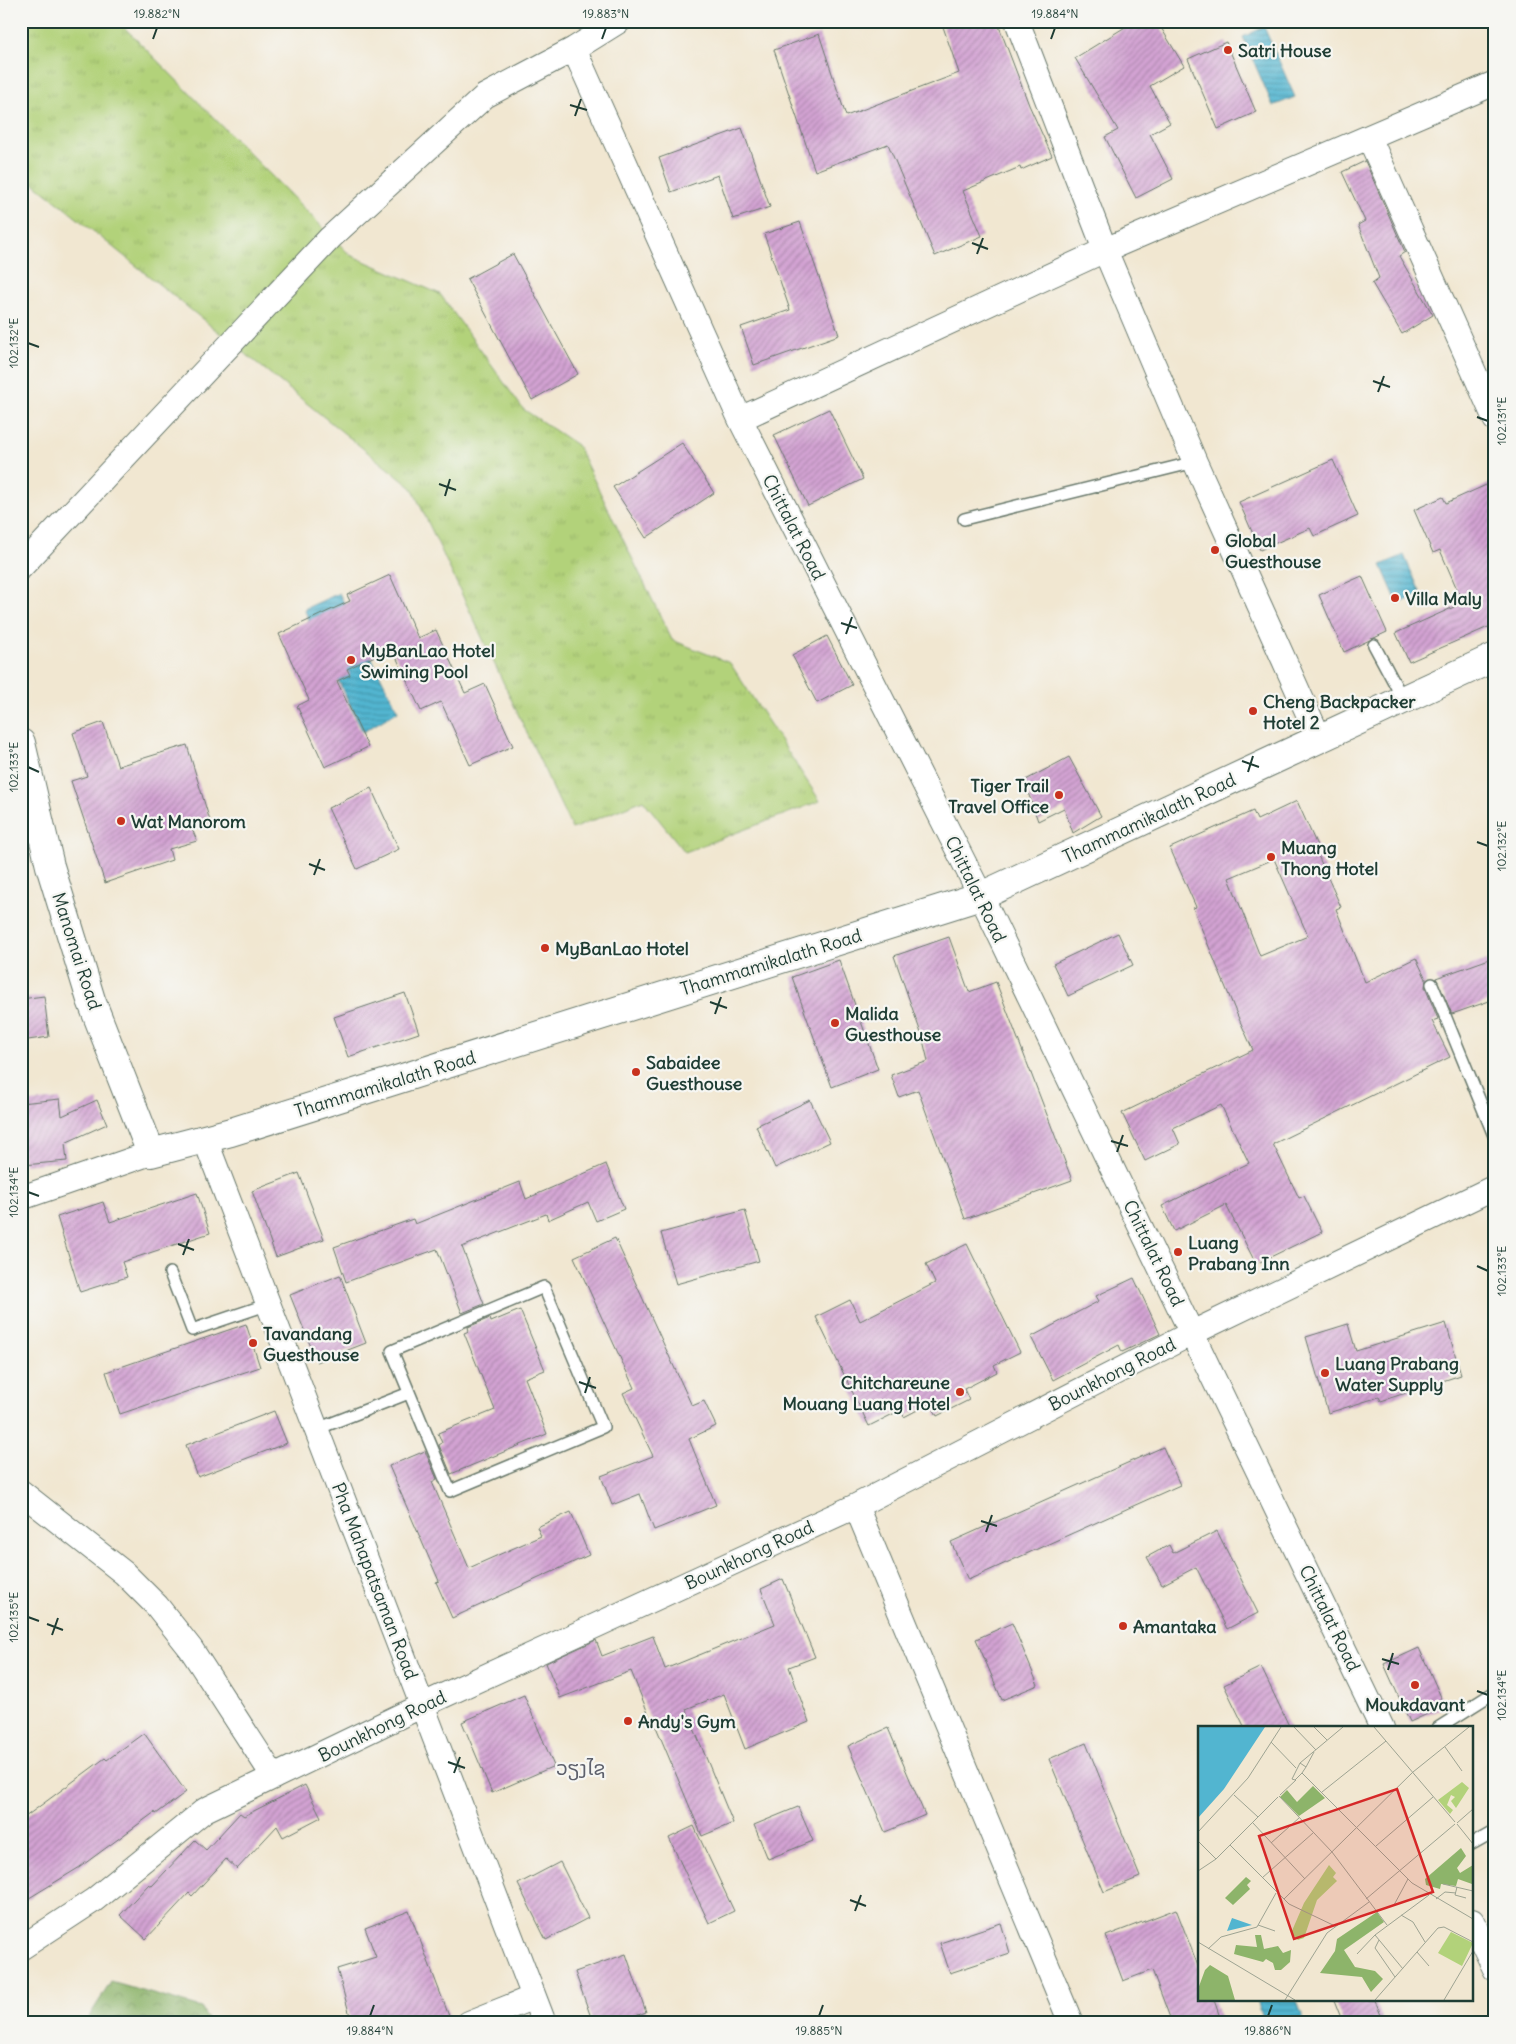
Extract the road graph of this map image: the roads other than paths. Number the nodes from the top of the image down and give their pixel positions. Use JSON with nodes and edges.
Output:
{"nodes":[{"id":1,"x":619,"y":21,"type":"edge"},
{"id":2,"x":1017,"y":21,"type":"edge"},
{"id":3,"x":574,"y":49,"type":"junction"},
{"id":4,"x":1495,"y":83,"type":"edge"},
{"id":5,"x":1369,"y":137,"type":"junction"},
{"id":6,"x":1105,"y":250,"type":"junction"},
{"id":7,"x":740,"y":419,"type":"junction"},
{"id":8,"x":1495,"y":419,"type":"edge"},
{"id":9,"x":1195,"y":462,"type":"junction"},
{"id":10,"x":964,"y":519,"type":"dead end"},
{"id":11,"x":21,"y":567,"type":"edge"},
{"id":12,"x":1374,"y":645,"type":"dead end"},
{"id":13,"x":1495,"y":657,"type":"edge"},
{"id":14,"x":1403,"y":699,"type":"junction"},
{"id":15,"x":1319,"y":738,"type":"junction"},
{"id":16,"x":21,"y":743,"type":"edge"},
{"id":17,"x":981,"y":896,"type":"junction"},
{"id":18,"x":1432,"y":984,"type":"dead end"},
{"id":19,"x":1495,"y":1138,"type":"edge"},
{"id":20,"x":205,"y":1139,"type":"junction"},
{"id":21,"x":151,"y":1153,"type":"junction"},
{"id":22,"x":1495,"y":1187,"type":"edge"},
{"id":23,"x":21,"y":1198,"type":"edge"},
{"id":24,"x":170,"y":1273,"type":"dead end"},
{"id":25,"x":269,"y":1304,"type":"junction"},
{"id":26,"x":1192,"y":1333,"type":"junction"},
{"id":27,"x":409,"y":1393,"type":"junction"},
{"id":28,"x":316,"y":1429,"type":"junction"},
{"id":29,"x":21,"y":1492,"type":"edge"},
{"id":30,"x":856,"y":1506,"type":"junction"},
{"id":31,"x":1495,"y":1692,"type":"edge"},
{"id":32,"x":423,"y":1705,"type":"junction"},
{"id":33,"x":1381,"y":1726,"type":"edge"},
{"id":34,"x":1441,"y":1726,"type":"edge"},
{"id":35,"x":274,"y":1777,"type":"junction"},
{"id":36,"x":1495,"y":1831,"type":"edge"},
{"id":37,"x":1474,"y":1843,"type":"edge"},
{"id":38,"x":1474,"y":1925,"type":"edge"},
{"id":39,"x":21,"y":1948,"type":"edge"},
{"id":40,"x":1495,"y":1969,"type":"edge"},
{"id":41,"x":534,"y":1997,"type":"junction"},
{"id":42,"x":469,"y":2023,"type":"edge"},
{"id":43,"x":544,"y":2023,"type":"edge"},
{"id":44,"x":1071,"y":2023,"type":"edge"}],
"edges":[{"from":1,"to":3,"type":"street"},
{"from":2,"to":6,"type":"street"},
{"from":3,"to":7,"type":"street","name":"Chittalat Road"},
{"from":3,"to":11,"type":"street"},
{"from":4,"to":5,"type":"street"},
{"from":5,"to":6,"type":"street"},
{"from":5,"to":8,"type":"street"},
{"from":6,"to":7,"type":"street"},
{"from":6,"to":9,"type":"street"},
{"from":7,"to":17,"type":"street","name":"Chittalat Road"},
{"from":9,"to":10,"type":"lane"},
{"from":9,"to":15,"type":"street"},
{"from":12,"to":14,"type":"lane"},
{"from":13,"to":14,"type":"street","name":"Thammamikalath Road"},
{"from":14,"to":15,"type":"street","name":"Thammamikalath Road"},
{"from":15,"to":17,"type":"street","name":"Thammamikalath Road"},
{"from":16,"to":21,"type":"street","name":"Manomai Road"},
{"from":17,"to":20,"type":"street","name":"Thammamikalath Road"},
{"from":17,"to":26,"type":"street","name":"Chittalat Road"},
{"from":18,"to":19,"type":"lane"},
{"from":20,"to":21,"type":"street","name":"Thammamikalath Road"},
{"from":20,"to":25,"type":"street","name":"Pha Mahapatsaman Road"},
{"from":21,"to":23,"type":"street","name":"Thammamikalath Road"},
{"from":22,"to":26,"type":"street","name":"Bounkhong Road"},
{"from":24,"to":25,"type":"lane"},
{"from":25,"to":28,"type":"street","name":"Pha Mahapatsaman Road"},
{"from":26,"to":30,"type":"street","name":"Bounkhong Road"},
{"from":26,"to":33,"type":"street","name":"Chittalat Road"},
{"from":27,"to":27,"type":"lane"},
{"from":27,"to":28,"type":"lane"},
{"from":28,"to":32,"type":"street","name":"Pha Mahapatsaman Road"},
{"from":29,"to":35,"type":"street"},
{"from":30,"to":32,"type":"street","name":"Bounkhong Road"},
{"from":30,"to":44,"type":"street"},
{"from":31,"to":34,"type":"lane"},
{"from":32,"to":35,"type":"street","name":"Bounkhong Road"},
{"from":32,"to":41,"type":"street","name":"Pha Mahapatsaman Road"},
{"from":35,"to":39,"type":"street","name":"Bounkhong Road"},
{"from":36,"to":37,"type":"lane"},
{"from":38,"to":40,"type":"street"},
{"from":41,"to":42,"type":"street"},
{"from":41,"to":43,"type":"street","name":"Pha Mahapatsaman Road"}]}
